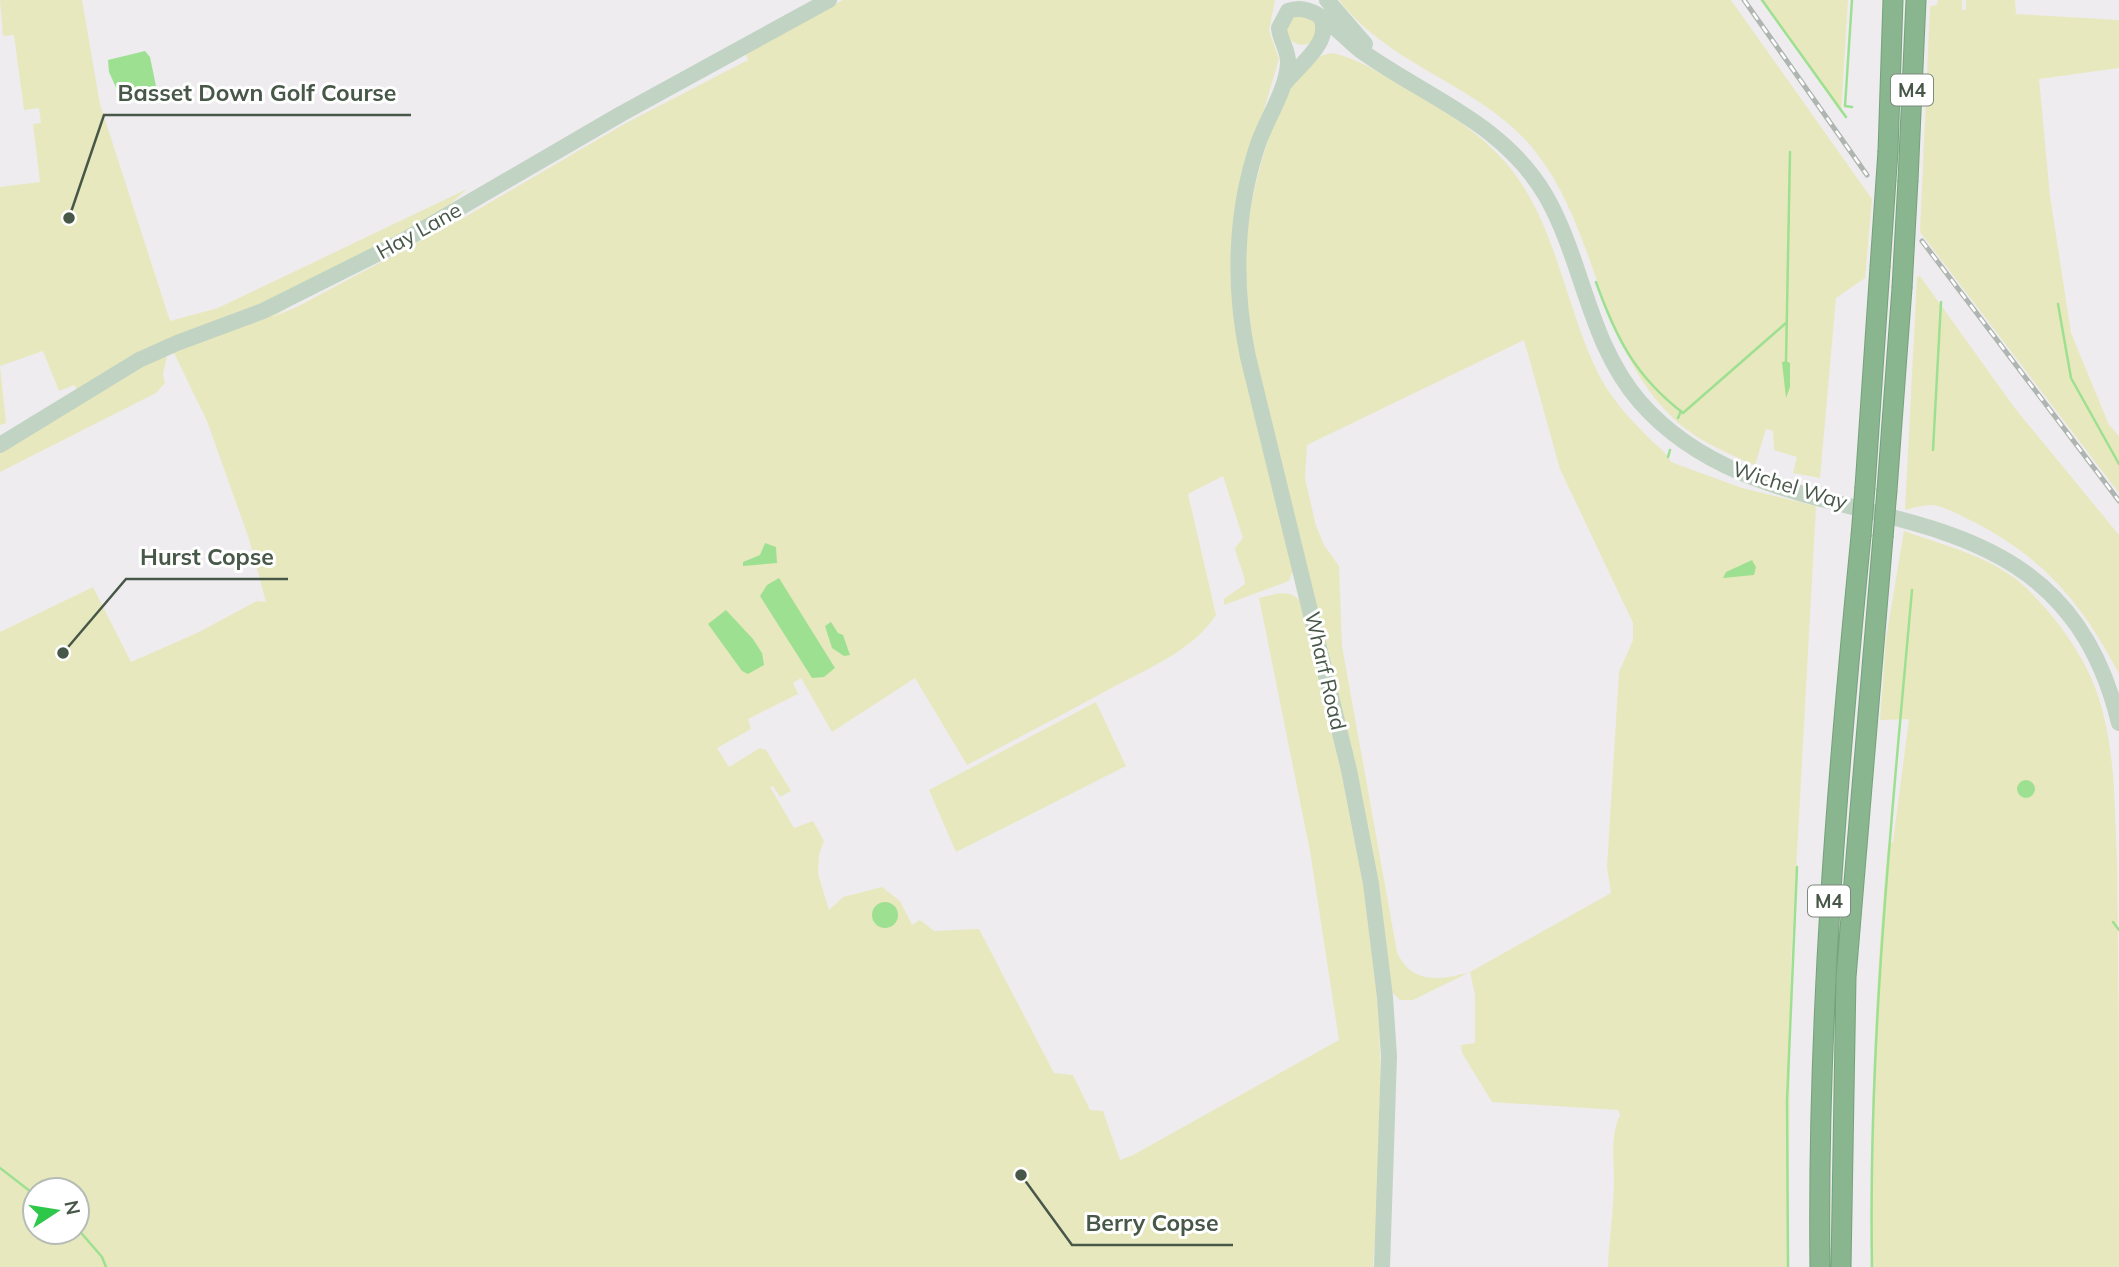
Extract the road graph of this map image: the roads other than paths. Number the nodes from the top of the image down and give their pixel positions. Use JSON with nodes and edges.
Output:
{"nodes":[{"id":1,"x":829,"y":0,"type":"edge"},
{"id":2,"x":1283,"y":0,"type":"edge"},
{"id":3,"x":1893,"y":0,"type":"edge"},
{"id":4,"x":1916,"y":0,"type":"edge"},
{"id":5,"x":1318,"y":7,"type":"edge"},
{"id":6,"x":1280,"y":22,"type":"junction"},
{"id":7,"x":1286,"y":47,"type":"junction"},
{"id":8,"x":1314,"y":49,"type":"junction"},
{"id":9,"x":1361,"y":50,"type":"junction"},
{"id":10,"x":1387,"y":66,"type":"junction"},
{"id":11,"x":1283,"y":85,"type":"junction"},
{"id":12,"x":0,"y":445,"type":"edge"},
{"id":13,"x":2119,"y":723,"type":"edge"},
{"id":14,"x":1382,"y":1267,"type":"edge"},
{"id":15,"x":1820,"y":1267,"type":"edge"},
{"id":16,"x":1841,"y":1267,"type":"edge"}],
"edges":[{"from":1,"to":12,"type":"street","name":"Hay Lane"},
{"from":2,"to":6,"type":"street","name":"Wharf Road"},
{"from":3,"to":15,"type":"highway","number":"M4","bridge":true},
{"from":4,"to":16,"type":"highway","number":"M4","bridge":true},
{"from":5,"to":6,"type":"street"},
{"from":5,"to":8,"type":"street"},
{"from":5,"to":9,"type":"street","name":"Wichel Way"},
{"from":5,"to":10,"type":"street"},
{"from":6,"to":7,"type":"street","name":"Wharf Road"},
{"from":7,"to":8,"type":"street"},
{"from":7,"to":11,"type":"street","name":"Wharf Road"},
{"from":8,"to":9,"type":"street","name":"Wichel Way"},
{"from":8,"to":11,"type":"street","name":"Wharf Road"},
{"from":9,"to":10,"type":"street","name":"Wichel Way"},
{"from":10,"to":13,"type":"street","name":"Wichel Way"},
{"from":11,"to":14,"type":"street","name":"Wharf Road"}]}
